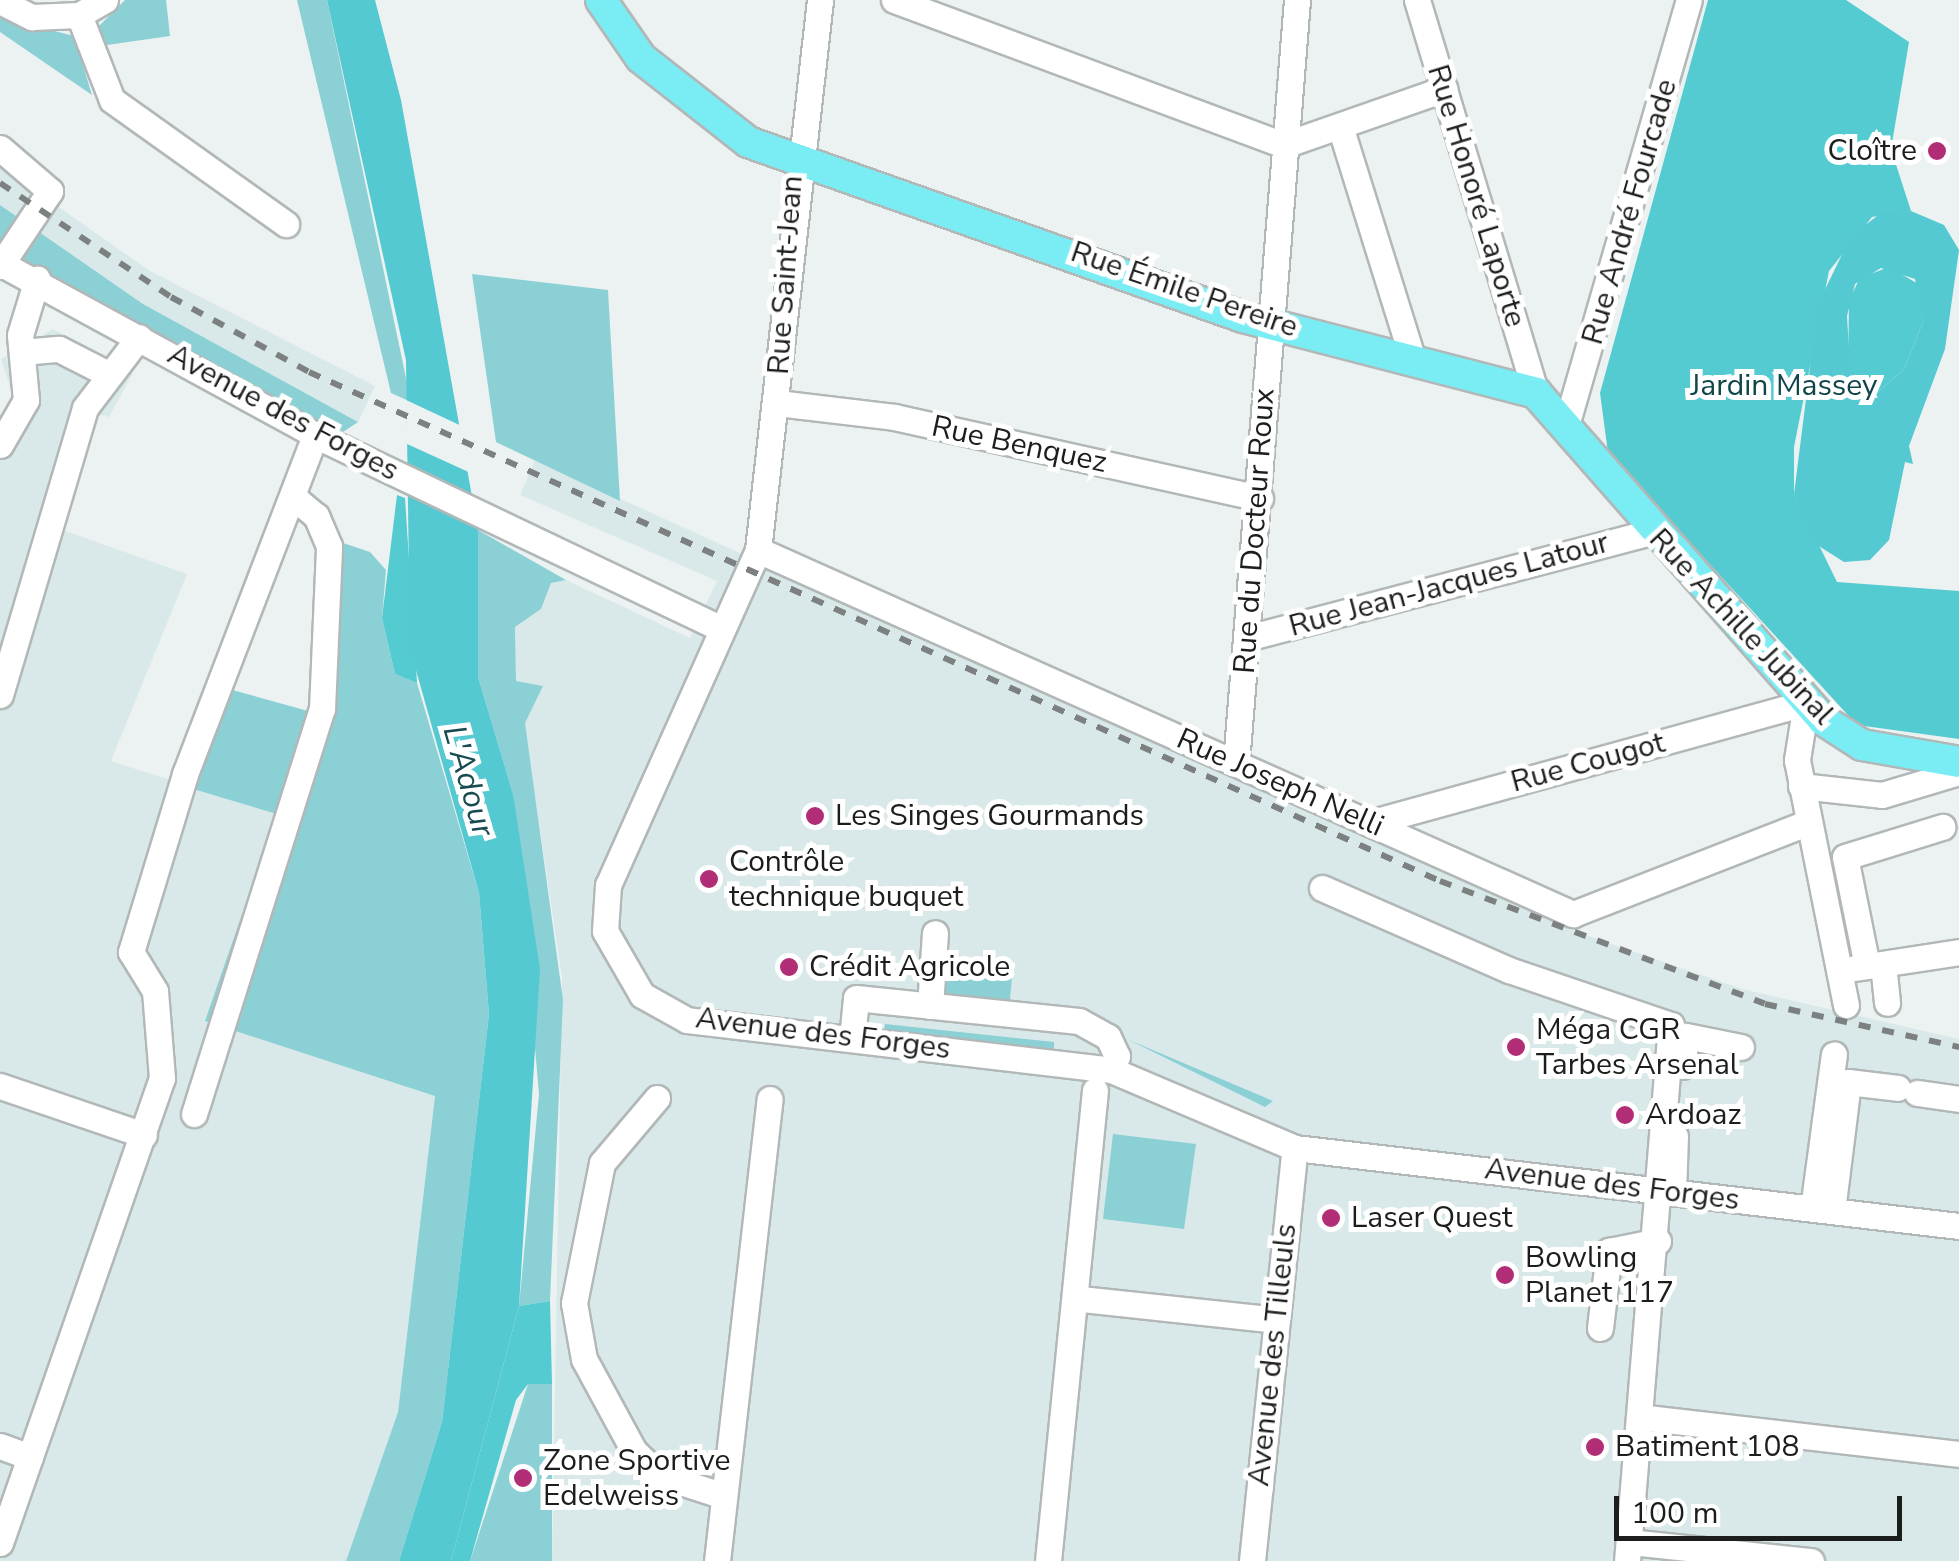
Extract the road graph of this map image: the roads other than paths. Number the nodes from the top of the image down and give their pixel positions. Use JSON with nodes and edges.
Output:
{"nodes":[{"id":1,"x":0,"y":0,"type":"edge"},
{"id":2,"x":104,"y":0,"type":"edge"},
{"id":3,"x":601,"y":0,"type":"edge"},
{"id":4,"x":820,"y":0,"type":"edge"},
{"id":5,"x":894,"y":0,"type":"edge"},
{"id":6,"x":1297,"y":0,"type":"edge"},
{"id":7,"x":1417,"y":0,"type":"edge"},
{"id":8,"x":1688,"y":0,"type":"edge"},
{"id":9,"x":79,"y":15,"type":"junction"},
{"id":10,"x":1444,"y":88,"type":"junction"},
{"id":11,"x":1340,"y":126,"type":"junction"},
{"id":12,"x":1284,"y":146,"type":"junction"},
{"id":13,"x":0,"y":148,"type":"edge"},
{"id":14,"x":795,"y":160,"type":"junction"},
{"id":15,"x":286,"y":224,"type":"dead end"},
{"id":16,"x":0,"y":264,"type":"edge"},
{"id":17,"x":37,"y":280,"type":"junction"},
{"id":18,"x":1269,"y":324,"type":"junction"},
{"id":19,"x":139,"y":336,"type":"junction"},
{"id":20,"x":22,"y":352,"type":"junction"},
{"id":21,"x":1412,"y":356,"type":"junction"},
{"id":22,"x":110,"y":375,"type":"junction"},
{"id":23,"x":1536,"y":393,"type":"junction"},
{"id":24,"x":777,"y":403,"type":"junction"},
{"id":25,"x":1567,"y":422,"type":"junction"},
{"id":26,"x":315,"y":435,"type":"junction"},
{"id":27,"x":0,"y":444,"type":"edge"},
{"id":28,"x":293,"y":497,"type":"junction"},
{"id":29,"x":1260,"y":498,"type":"junction"},
{"id":30,"x":1650,"y":532,"type":"junction"},
{"id":31,"x":758,"y":550,"type":"junction"},
{"id":32,"x":722,"y":629,"type":"junction"},
{"id":33,"x":1247,"y":638,"type":"junction"},
{"id":34,"x":0,"y":695,"type":"edge"},
{"id":35,"x":1806,"y":703,"type":"junction"},
{"id":36,"x":1959,"y":762,"type":"edge"},
{"id":37,"x":1236,"y":763,"type":"junction"},
{"id":38,"x":1959,"y":772,"type":"edge"},
{"id":39,"x":1801,"y":786,"type":"junction"},
{"id":40,"x":1882,"y":794,"type":"junction"},
{"id":41,"x":1369,"y":823,"type":"junction"},
{"id":42,"x":1808,"y":823,"type":"junction"},
{"id":43,"x":1942,"y":827,"type":"dead end"},
{"id":44,"x":1888,"y":840,"type":"junction"},
{"id":45,"x":1832,"y":877,"type":"junction"},
{"id":46,"x":1322,"y":888,"type":"dead end"},
{"id":47,"x":936,"y":932,"type":"dead end"},
{"id":48,"x":1959,"y":952,"type":"edge"},
{"id":49,"x":1875,"y":965,"type":"junction"},
{"id":50,"x":1840,"y":970,"type":"junction"},
{"id":51,"x":1887,"y":1003,"type":"dead end"},
{"id":52,"x":1846,"y":1005,"type":"dead end"},
{"id":53,"x":930,"y":1006,"type":"junction"},
{"id":54,"x":852,"y":1039,"type":"junction"},
{"id":55,"x":1741,"y":1047,"type":"dead end"},
{"id":56,"x":1834,"y":1054,"type":"dead end"},
{"id":57,"x":1104,"y":1080,"type":"junction"},
{"id":58,"x":0,"y":1086,"type":"edge"},
{"id":59,"x":658,"y":1098,"type":"dead end"},
{"id":60,"x":770,"y":1099,"type":"dead end"},
{"id":61,"x":1959,"y":1099,"type":"edge"},
{"id":62,"x":1678,"y":1105,"type":"tunnel mouth"},
{"id":63,"x":194,"y":1114,"type":"dead end"},
{"id":64,"x":144,"y":1135,"type":"junction"},
{"id":65,"x":1675,"y":1136,"type":"tunnel mouth"},
{"id":66,"x":1295,"y":1148,"type":"junction"},
{"id":67,"x":1666,"y":1192,"type":"junction"},
{"id":68,"x":1823,"y":1210,"type":"junction"},
{"id":69,"x":1959,"y":1226,"type":"edge"},
{"id":70,"x":1658,"y":1241,"type":"junction"},
{"id":71,"x":1081,"y":1298,"type":"junction"},
{"id":72,"x":1276,"y":1320,"type":"junction"},
{"id":73,"x":1600,"y":1328,"type":"dead end"},
{"id":74,"x":1640,"y":1417,"type":"junction"},
{"id":75,"x":0,"y":1446,"type":"edge"},
{"id":76,"x":1959,"y":1454,"type":"edge"},
{"id":77,"x":30,"y":1456,"type":"junction"},
{"id":78,"x":724,"y":1496,"type":"junction"},
{"id":79,"x":0,"y":1543,"type":"edge"},
{"id":80,"x":1628,"y":1551,"type":"edge"},
{"id":81,"x":717,"y":1561,"type":"edge"},
{"id":82,"x":1048,"y":1561,"type":"edge"},
{"id":83,"x":1252,"y":1561,"type":"edge"},
{"id":84,"x":1811,"y":1561,"type":"edge"}],
"edges":[{"from":1,"to":9,"type":"street"},
{"from":2,"to":9,"type":"street"},
{"from":3,"to":14,"type":"main road","name":"Rue Émile Pereire"},
{"from":4,"to":14,"type":"street","name":"Rue Saint-Jean"},
{"from":5,"to":12,"type":"street"},
{"from":6,"to":12,"type":"street","name":"Rue du Docteur Roux"},
{"from":7,"to":10,"type":"street","name":"Rue Honoré Laporte"},
{"from":8,"to":25,"type":"street","name":"Rue André Fourcade"},
{"from":9,"to":15,"type":"street"},
{"from":10,"to":11,"type":"street"},
{"from":10,"to":23,"type":"street","name":"Rue Honoré Laporte"},
{"from":11,"to":12,"type":"street"},
{"from":11,"to":21,"type":"street"},
{"from":12,"to":18,"type":"street","name":"Rue du Docteur Roux"},
{"from":13,"to":16,"type":"street"},
{"from":14,"to":18,"type":"main road","name":"Rue Émile Pereire"},
{"from":14,"to":24,"type":"street","name":"Rue Saint-Jean"},
{"from":16,"to":17,"type":"street","name":"Avenue des Forges"},
{"from":17,"to":19,"type":"street","name":"Avenue des Forges"},
{"from":17,"to":20,"type":"street"},
{"from":18,"to":21,"type":"main road","name":"Rue Émile Pereire"},
{"from":18,"to":29,"type":"street","name":"Rue du Docteur Roux"},
{"from":19,"to":22,"type":"street"},
{"from":19,"to":26,"type":"street","name":"Avenue des Forges"},
{"from":20,"to":22,"type":"street"},
{"from":20,"to":27,"type":"street"},
{"from":21,"to":23,"type":"main road","name":"Rue Émile Pereire"},
{"from":22,"to":34,"type":"street"},
{"from":23,"to":25,"type":"main road","name":"Rue Émile Pereire"},
{"from":24,"to":29,"type":"street","name":"Rue Benquez"},
{"from":24,"to":31,"type":"street","name":"Rue Saint-Jean"},
{"from":25,"to":30,"type":"main road","name":"Rue Achille Jubinal"},
{"from":26,"to":28,"type":"street"},
{"from":26,"to":32,"type":"street","name":"Avenue des Forges"},
{"from":28,"to":63,"type":"street"},
{"from":28,"to":64,"type":"street"},
{"from":29,"to":33,"type":"street","name":"Rue du Docteur Roux"},
{"from":30,"to":33,"type":"street","name":"Rue Jean-Jacques Latour"},
{"from":30,"to":35,"type":"main road","name":"Rue Achille Jubinal"},
{"from":31,"to":32,"type":"street","name":"Rue Saint-Jean"},
{"from":31,"to":37,"type":"street","name":"Rue Joseph Nelli"},
{"from":32,"to":54,"type":"street","name":"Avenue des Forges"},
{"from":33,"to":37,"type":"street","name":"Rue du Docteur Roux"},
{"from":35,"to":36,"type":"main road","name":"Rue Achille Jubinal"},
{"from":35,"to":39,"type":"street"},
{"from":35,"to":41,"type":"street","name":"Rue Cougot"},
{"from":37,"to":41,"type":"street","name":"Rue Joseph Nelli"},
{"from":38,"to":40,"type":"street"},
{"from":39,"to":40,"type":"street"},
{"from":39,"to":42,"type":"street"},
{"from":40,"to":44,"type":"street"},
{"from":41,"to":42,"type":"street","name":"Rue Joseph Nelli"},
{"from":42,"to":45,"type":"street"},
{"from":43,"to":44,"type":"street"},
{"from":44,"to":45,"type":"street"},
{"from":45,"to":49,"type":"street"},
{"from":45,"to":50,"type":"street"},
{"from":46,"to":67,"type":"street"},
{"from":47,"to":53,"type":"street"},
{"from":48,"to":49,"type":"street"},
{"from":49,"to":50,"type":"street"},
{"from":49,"to":51,"type":"street"},
{"from":50,"to":52,"type":"street"},
{"from":53,"to":54,"type":"street"},
{"from":53,"to":57,"type":"street"},
{"from":54,"to":57,"type":"street","name":"Avenue des Forges"},
{"from":55,"to":62,"type":"street"},
{"from":56,"to":68,"type":"street"},
{"from":57,"to":66,"type":"street","name":"Avenue des Forges"},
{"from":57,"to":71,"type":"street"},
{"from":58,"to":64,"type":"street"},
{"from":59,"to":78,"type":"street"},
{"from":60,"to":78,"type":"street"},
{"from":61,"to":68,"type":"street"},
{"from":64,"to":77,"type":"street"},
{"from":65,"to":67,"type":"street"},
{"from":66,"to":67,"type":"street","name":"Avenue des Forges"},
{"from":66,"to":72,"type":"street","name":"Avenue des Tilleuls"},
{"from":67,"to":68,"type":"street","name":"Avenue des Forges"},
{"from":67,"to":70,"type":"street"},
{"from":68,"to":69,"type":"street","name":"Avenue des Forges"},
{"from":70,"to":73,"type":"street"},
{"from":70,"to":74,"type":"street"},
{"from":71,"to":72,"type":"street"},
{"from":71,"to":82,"type":"street"},
{"from":72,"to":83,"type":"street","name":"Avenue des Tilleuls"},
{"from":74,"to":76,"type":"street"},
{"from":74,"to":80,"type":"street"},
{"from":75,"to":77,"type":"street"},
{"from":77,"to":79,"type":"street"},
{"from":78,"to":81,"type":"street"},
{"from":80,"to":84,"type":"street"}]}
